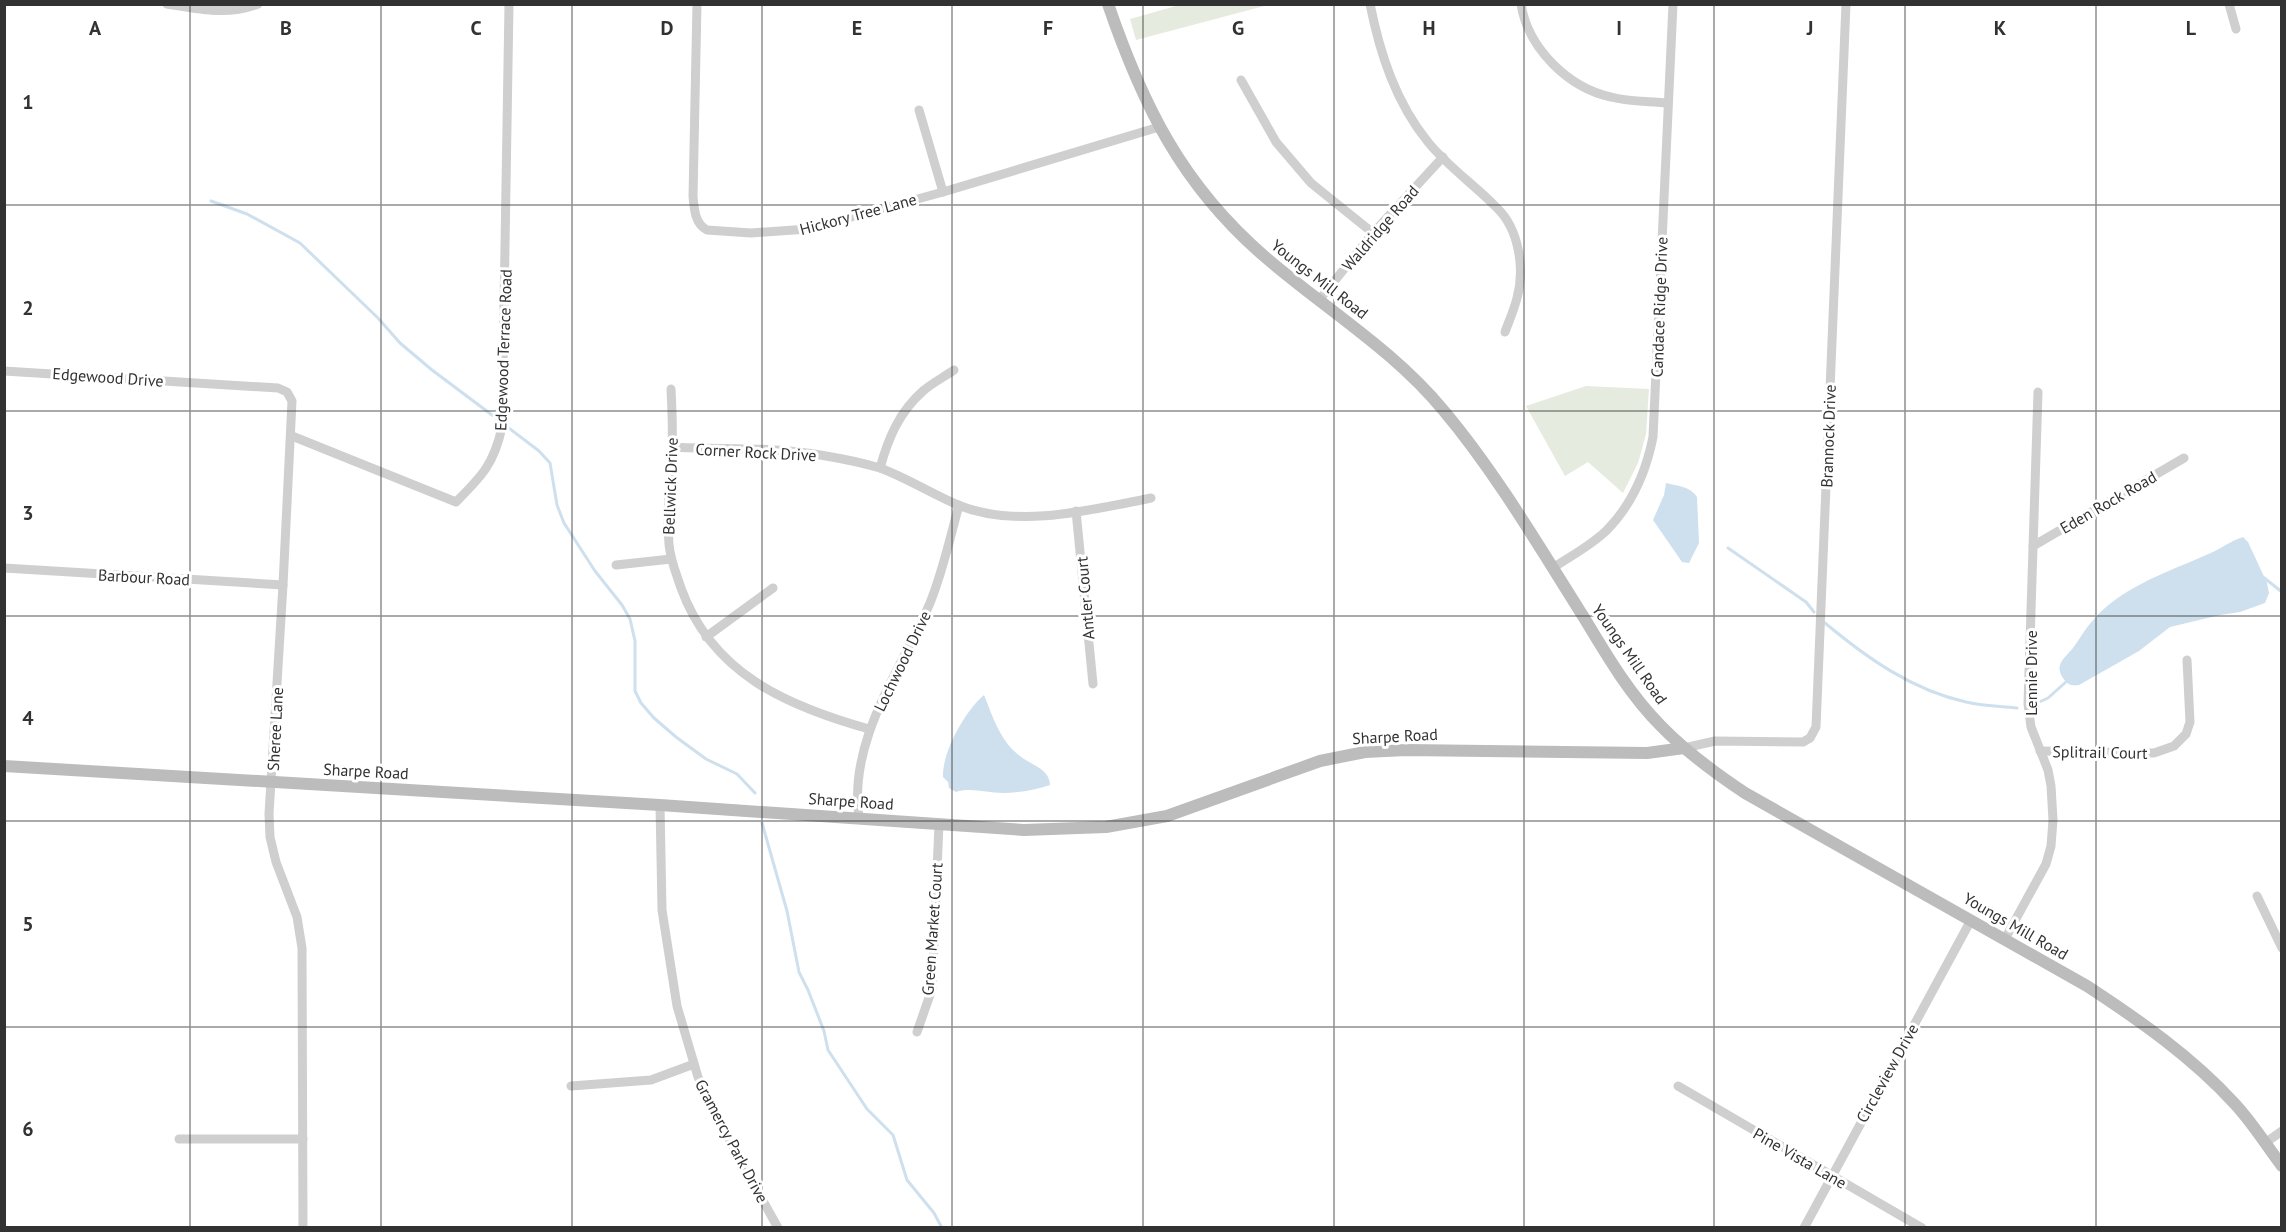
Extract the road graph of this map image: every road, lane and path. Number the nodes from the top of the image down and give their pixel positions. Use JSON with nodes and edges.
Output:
{"nodes":[{"id":1,"x":258,"y":4,"type":"edge"},
{"id":2,"x":509,"y":4,"type":"edge"},
{"id":3,"x":697,"y":4,"type":"edge"},
{"id":4,"x":1108,"y":4,"type":"edge"},
{"id":5,"x":1370,"y":4,"type":"edge"},
{"id":6,"x":1521,"y":4,"type":"edge"},
{"id":7,"x":1673,"y":4,"type":"edge"},
{"id":8,"x":1846,"y":4,"type":"edge"},
{"id":9,"x":2229,"y":4,"type":"edge"},
{"id":10,"x":169,"y":5,"type":"edge"},
{"id":11,"x":2236,"y":29,"type":"dead end"},
{"id":12,"x":1241,"y":80,"type":"dead end"},
{"id":13,"x":1668,"y":103,"type":"junction"},
{"id":14,"x":919,"y":110,"type":"dead end"},
{"id":15,"x":1159,"y":127,"type":"junction"},
{"id":16,"x":1443,"y":158,"type":"junction"},
{"id":17,"x":943,"y":192,"type":"junction"},
{"id":18,"x":1373,"y":233,"type":"junction"},
{"id":19,"x":1320,"y":299,"type":"junction"},
{"id":20,"x":1505,"y":332,"type":"dead end"},
{"id":21,"x":954,"y":370,"type":"dead end"},
{"id":22,"x":4,"y":371,"type":"edge"},
{"id":23,"x":212,"y":384,"type":"joint"},
{"id":24,"x":671,"y":389,"type":"dead end"},
{"id":25,"x":2038,"y":392,"type":"dead end"},
{"id":26,"x":292,"y":436,"type":"junction"},
{"id":27,"x":672,"y":447,"type":"junction"},
{"id":28,"x":2184,"y":458,"type":"dead end"},
{"id":29,"x":880,"y":468,"type":"junction"},
{"id":30,"x":1151,"y":498,"type":"dead end"},
{"id":31,"x":959,"y":505,"type":"junction"},
{"id":32,"x":1076,"y":511,"type":"junction"},
{"id":33,"x":2033,"y":546,"type":"junction"},
{"id":34,"x":671,"y":559,"type":"junction"},
{"id":35,"x":616,"y":566,"type":"dead end"},
{"id":36,"x":4,"y":568,"type":"edge"},
{"id":37,"x":1552,"y":568,"type":"junction"},
{"id":38,"x":284,"y":585,"type":"junction"},
{"id":39,"x":773,"y":588,"type":"dead end"},
{"id":40,"x":706,"y":637,"type":"junction"},
{"id":41,"x":2187,"y":660,"type":"dead end"},
{"id":42,"x":1093,"y":684,"type":"dead end"},
{"id":43,"x":869,"y":729,"type":"junction"},
{"id":44,"x":1684,"y":748,"type":"junction"},
{"id":45,"x":2040,"y":751,"type":"junction"},
{"id":46,"x":4,"y":766,"type":"edge"},
{"id":47,"x":272,"y":782,"type":"junction"},
{"id":48,"x":660,"y":805,"type":"junction"},
{"id":49,"x":859,"y":818,"type":"junction"},
{"id":50,"x":939,"y":824,"type":"junction"},
{"id":51,"x":2257,"y":896,"type":"dead end"},
{"id":52,"x":1971,"y":920,"type":"junction"},
{"id":53,"x":2005,"y":939,"type":"junction"},
{"id":54,"x":2282,"y":948,"type":"edge"},
{"id":55,"x":917,"y":1032,"type":"dead end"},
{"id":56,"x":694,"y":1064,"type":"junction"},
{"id":57,"x":571,"y":1086,"type":"dead end"},
{"id":58,"x":1678,"y":1086,"type":"dead end"},
{"id":59,"x":2282,"y":1131,"type":"edge"},
{"id":60,"x":178,"y":1139,"type":"dead end"},
{"id":61,"x":303,"y":1139,"type":"junction"},
{"id":62,"x":2265,"y":1143,"type":"junction"},
{"id":63,"x":2282,"y":1166,"type":"edge"},
{"id":64,"x":1830,"y":1176,"type":"junction"},
{"id":65,"x":303,"y":1227,"type":"edge"},
{"id":66,"x":778,"y":1227,"type":"edge"},
{"id":67,"x":1804,"y":1227,"type":"edge"},
{"id":68,"x":1922,"y":1227,"type":"edge"}],
"edges":[{"from":1,"to":10,"type":"street"},
{"from":2,"to":26,"type":"street","name":"Edgewood Terrace Road"},
{"from":3,"to":17,"type":"street","name":"Hickory Tree Lane"},
{"from":4,"to":15,"type":"street","name":"Youngs Mill Road"},
{"from":5,"to":16,"type":"street"},
{"from":6,"to":13,"type":"street"},
{"from":7,"to":13,"type":"street","name":"Candace Ridge Drive"},
{"from":8,"to":44,"type":"street","name":"Brannock Drive"},
{"from":9,"to":11,"type":"street"},
{"from":12,"to":18,"type":"street"},
{"from":13,"to":37,"type":"street","name":"Candace Ridge Drive"},
{"from":14,"to":17,"type":"street"},
{"from":15,"to":17,"type":"street","name":"Hickory Tree Lane"},
{"from":15,"to":19,"type":"street","name":"Youngs Mill Road"},
{"from":16,"to":18,"type":"street","name":"Waldridge Road"},
{"from":16,"to":20,"type":"street"},
{"from":18,"to":19,"type":"street","name":"Waldridge Road"},
{"from":19,"to":37,"type":"street","name":"Youngs Mill Road"},
{"from":21,"to":29,"type":"street"},
{"from":22,"to":23,"type":"street","name":"Edgewood Drive"},
{"from":23,"to":26,"type":"street","name":"Sheree Lane"},
{"from":24,"to":27,"type":"street","name":"Bellwick Drive"},
{"from":25,"to":33,"type":"street","name":"Lennie Drive"},
{"from":26,"to":38,"type":"street","name":"Sheree Lane"},
{"from":27,"to":29,"type":"street","name":"Corner Rock Drive"},
{"from":27,"to":34,"type":"street","name":"Bellwick Drive"},
{"from":28,"to":33,"type":"street","name":"Eden Rock Road"},
{"from":29,"to":31,"type":"street","name":"Corner Rock Drive"},
{"from":30,"to":32,"type":"street","name":"Corner Rock Drive"},
{"from":31,"to":32,"type":"street","name":"Corner Rock Drive"},
{"from":31,"to":43,"type":"street","name":"Lochwood Drive"},
{"from":32,"to":42,"type":"street","name":"Antler Court"},
{"from":33,"to":45,"type":"street","name":"Lennie Drive"},
{"from":34,"to":35,"type":"street"},
{"from":34,"to":40,"type":"street","name":"Bellwick Drive"},
{"from":36,"to":38,"type":"street","name":"Barbour Road"},
{"from":37,"to":44,"type":"street","name":"Youngs Mill Road"},
{"from":38,"to":47,"type":"street","name":"Sheree Lane"},
{"from":39,"to":40,"type":"street"},
{"from":40,"to":43,"type":"street","name":"Bellwick Drive"},
{"from":41,"to":45,"type":"street","name":"Splitrail Court"},
{"from":43,"to":49,"type":"street","name":"Lochwood Drive"},
{"from":44,"to":50,"type":"street","name":"Sharpe Road"},
{"from":44,"to":52,"type":"street","name":"Youngs Mill Road"},
{"from":45,"to":53,"type":"street","name":"Lennie Drive"},
{"from":46,"to":47,"type":"street","name":"Sharpe Road"},
{"from":47,"to":48,"type":"street","name":"Sharpe Road"},
{"from":47,"to":61,"type":"street","name":"Sheree Lane"},
{"from":48,"to":49,"type":"street","name":"Sharpe Road"},
{"from":48,"to":56,"type":"street","name":"Gramercy Park Drive"},
{"from":49,"to":50,"type":"street","name":"Sharpe Road"},
{"from":50,"to":55,"type":"street","name":"Green Market Court"},
{"from":51,"to":54,"type":"street"},
{"from":52,"to":53,"type":"street","name":"Youngs Mill Road"},
{"from":52,"to":64,"type":"street","name":"Circleview Drive"},
{"from":53,"to":62,"type":"street","name":"Youngs Mill Road"},
{"from":56,"to":57,"type":"street"},
{"from":56,"to":66,"type":"street","name":"Gramercy Park Drive"},
{"from":58,"to":64,"type":"street","name":"Pine Vista Lane"},
{"from":59,"to":62,"type":"street"},
{"from":60,"to":61,"type":"street"},
{"from":61,"to":65,"type":"street","name":"Sheree Lane"},
{"from":62,"to":63,"type":"street","name":"Youngs Mill Road"},
{"from":64,"to":67,"type":"street","name":"Circleview Drive"},
{"from":64,"to":68,"type":"street","name":"Pine Vista Lane"}]}
